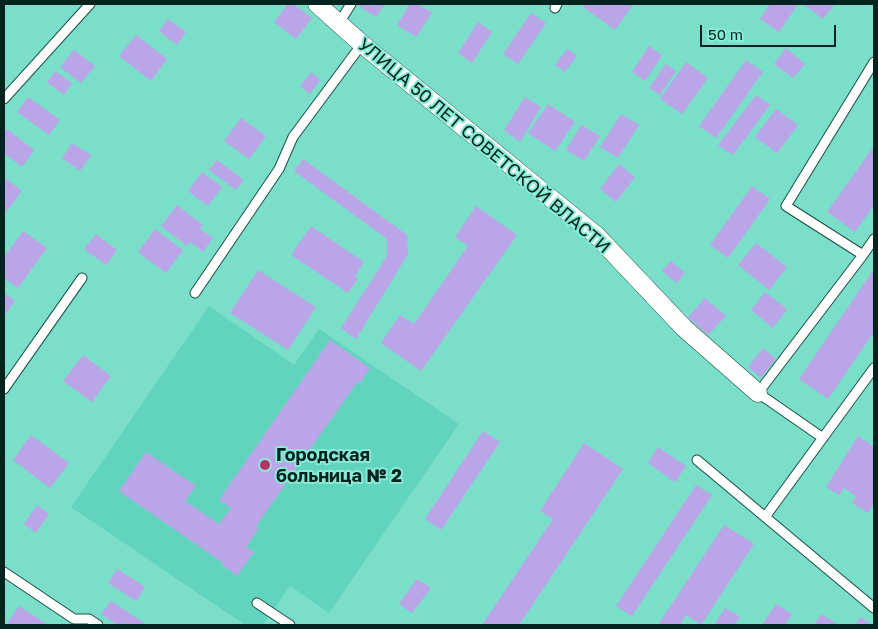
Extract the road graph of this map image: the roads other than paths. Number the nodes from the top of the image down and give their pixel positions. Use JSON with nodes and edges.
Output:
{"nodes":[{"id":1,"x":90,"y":4,"type":"edge"},
{"id":2,"x":317,"y":4,"type":"edge"},
{"id":3,"x":351,"y":4,"type":"edge"},
{"id":4,"x":339,"y":23,"type":"junction"},
{"id":5,"x":362,"y":44,"type":"junction"},
{"id":6,"x":874,"y":62,"type":"edge"},
{"id":7,"x":4,"y":100,"type":"edge"},
{"id":8,"x":874,"y":239,"type":"edge"},
{"id":9,"x":863,"y":254,"type":"junction"},
{"id":10,"x":82,"y":278,"type":"dead end"},
{"id":11,"x":195,"y":293,"type":"dead end"},
{"id":12,"x":874,"y":368,"type":"edge"},
{"id":13,"x":4,"y":389,"type":"edge"},
{"id":14,"x":758,"y":393,"type":"junction"},
{"id":15,"x":823,"y":438,"type":"junction"},
{"id":16,"x":697,"y":460,"type":"dead end"},
{"id":17,"x":765,"y":517,"type":"junction"},
{"id":18,"x":5,"y":577,"type":"edge"},
{"id":19,"x":257,"y":603,"type":"dead end"},
{"id":20,"x":874,"y":608,"type":"edge"},
{"id":21,"x":87,"y":622,"type":"edge"},
{"id":22,"x":98,"y":625,"type":"edge"},
{"id":23,"x":290,"y":625,"type":"edge"}],
"edges":[{"from":1,"to":7,"type":"lane"},
{"from":2,"to":4,"type":"street","name":"УЛИЦА 50 ЛЕТ СОВЕТСКОЙ ВЛАСТИ"},
{"from":3,"to":4,"type":"lane"},
{"from":4,"to":5,"type":"street","name":"УЛИЦА 50 ЛЕТ СОВЕТСКОЙ ВЛАСТИ"},
{"from":5,"to":11,"type":"lane"},
{"from":5,"to":14,"type":"street","name":"УЛИЦА 50 ЛЕТ СОВЕТСКОЙ ВЛАСТИ"},
{"from":6,"to":9,"type":"lane"},
{"from":8,"to":9,"type":"lane"},
{"from":9,"to":14,"type":"lane"},
{"from":10,"to":13,"type":"lane"},
{"from":12,"to":15,"type":"lane"},
{"from":14,"to":15,"type":"lane"},
{"from":15,"to":17,"type":"lane"},
{"from":16,"to":17,"type":"lane"},
{"from":17,"to":20,"type":"lane"},
{"from":18,"to":21,"type":"lane"},
{"from":19,"to":23,"type":"lane"},
{"from":21,"to":22,"type":"lane"}]}
